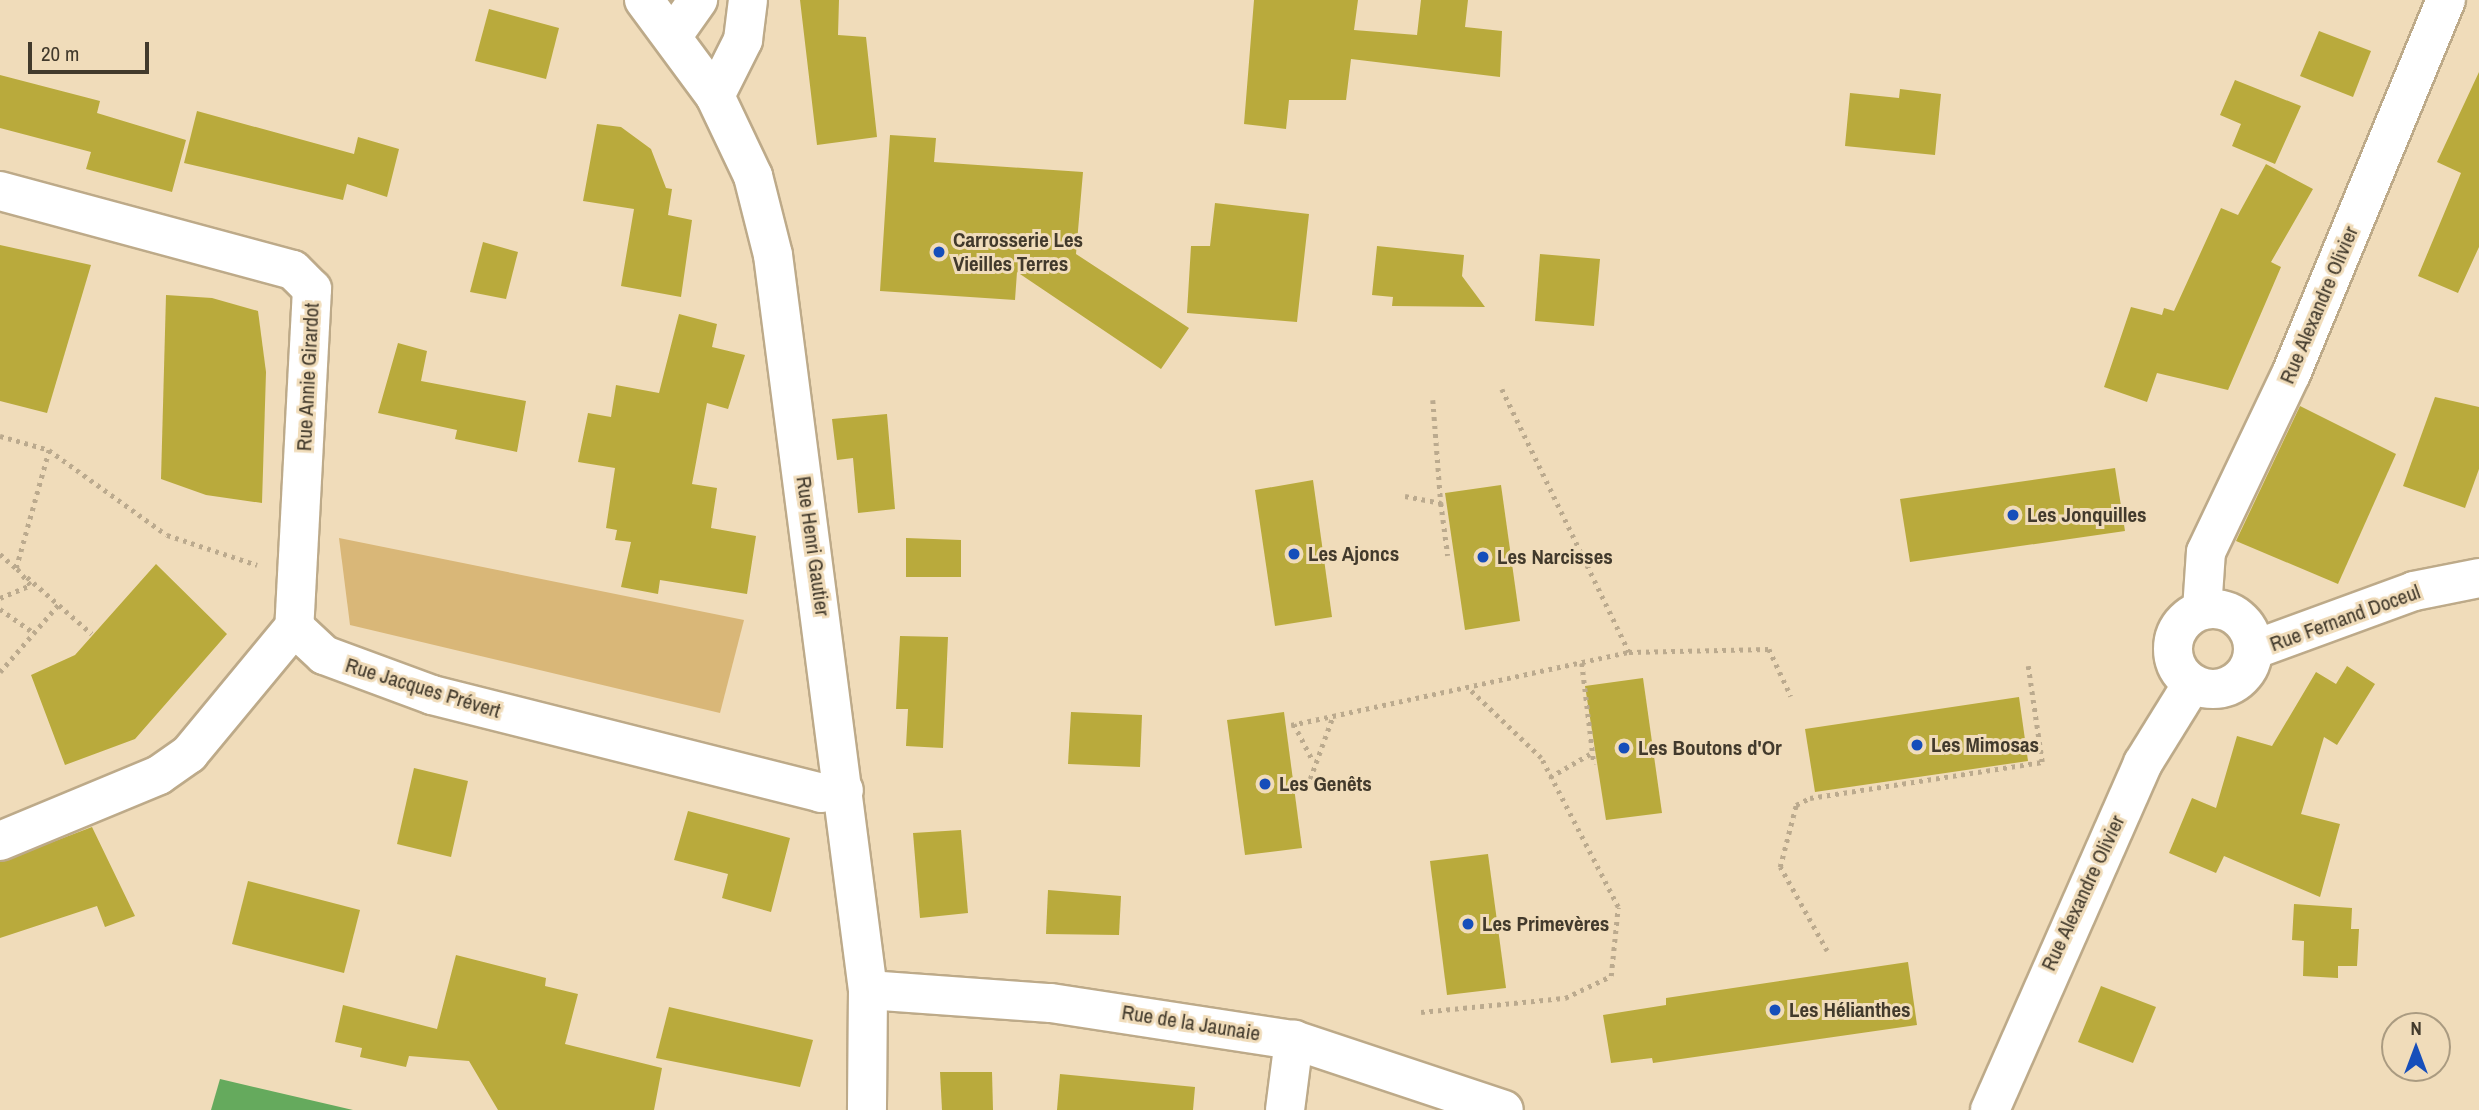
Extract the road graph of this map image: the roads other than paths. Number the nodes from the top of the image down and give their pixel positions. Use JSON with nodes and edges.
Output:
{"nodes":[{"id":1,"x":645,"y":0,"type":"edge"},
{"id":2,"x":698,"y":0,"type":"edge"},
{"id":3,"x":748,"y":0,"type":"edge"},
{"id":4,"x":2446,"y":0,"type":"edge"},
{"id":5,"x":674,"y":34,"type":"junction"},
{"id":6,"x":715,"y":96,"type":"junction"},
{"id":7,"x":0,"y":191,"type":"edge"},
{"id":8,"x":2479,"y":578,"type":"edge"},
{"id":9,"x":2202,"y":610,"type":"junction"},
{"id":10,"x":295,"y":627,"type":"junction"},
{"id":11,"x":2253,"y":650,"type":"junction"},
{"id":12,"x":2192,"y":684,"type":"junction"},
{"id":13,"x":844,"y":790,"type":"junction"},
{"id":14,"x":0,"y":841,"type":"edge"},
{"id":15,"x":868,"y":990,"type":"junction"},
{"id":16,"x":1294,"y":1040,"type":"junction"},
{"id":17,"x":867,"y":1110,"type":"edge"},
{"id":18,"x":1285,"y":1110,"type":"edge"},
{"id":19,"x":1504,"y":1110,"type":"edge"},
{"id":20,"x":1990,"y":1110,"type":"edge"}],
"edges":[{"from":1,"to":5,"type":"street","name":"Rue Henri Gautier"},
{"from":2,"to":5,"type":"street"},
{"from":3,"to":6,"type":"street"},
{"from":4,"to":9,"type":"street","name":"Rue Alexandre Olivier"},
{"from":5,"to":6,"type":"street","name":"Rue Henri Gautier"},
{"from":6,"to":13,"type":"street","name":"Rue Henri Gautier"},
{"from":7,"to":10,"type":"street","name":"Rue Annie Girardot"},
{"from":8,"to":11,"type":"street","name":"Rue Fernand Doceul"},
{"from":9,"to":11,"type":"street"},
{"from":9,"to":12,"type":"street"},
{"from":10,"to":13,"type":"street","name":"Rue Jacques Prévert"},
{"from":10,"to":14,"type":"street"},
{"from":11,"to":12,"type":"street"},
{"from":12,"to":20,"type":"street","name":"Rue Alexandre Olivier"},
{"from":13,"to":15,"type":"street","name":"Rue Henri Gautier"},
{"from":15,"to":16,"type":"street","name":"Rue de la Jaunaie"},
{"from":15,"to":17,"type":"street","name":"Rue Henri Gautier"},
{"from":16,"to":18,"type":"street"},
{"from":16,"to":19,"type":"street","name":"Rue de la Jaunaie"}]}
